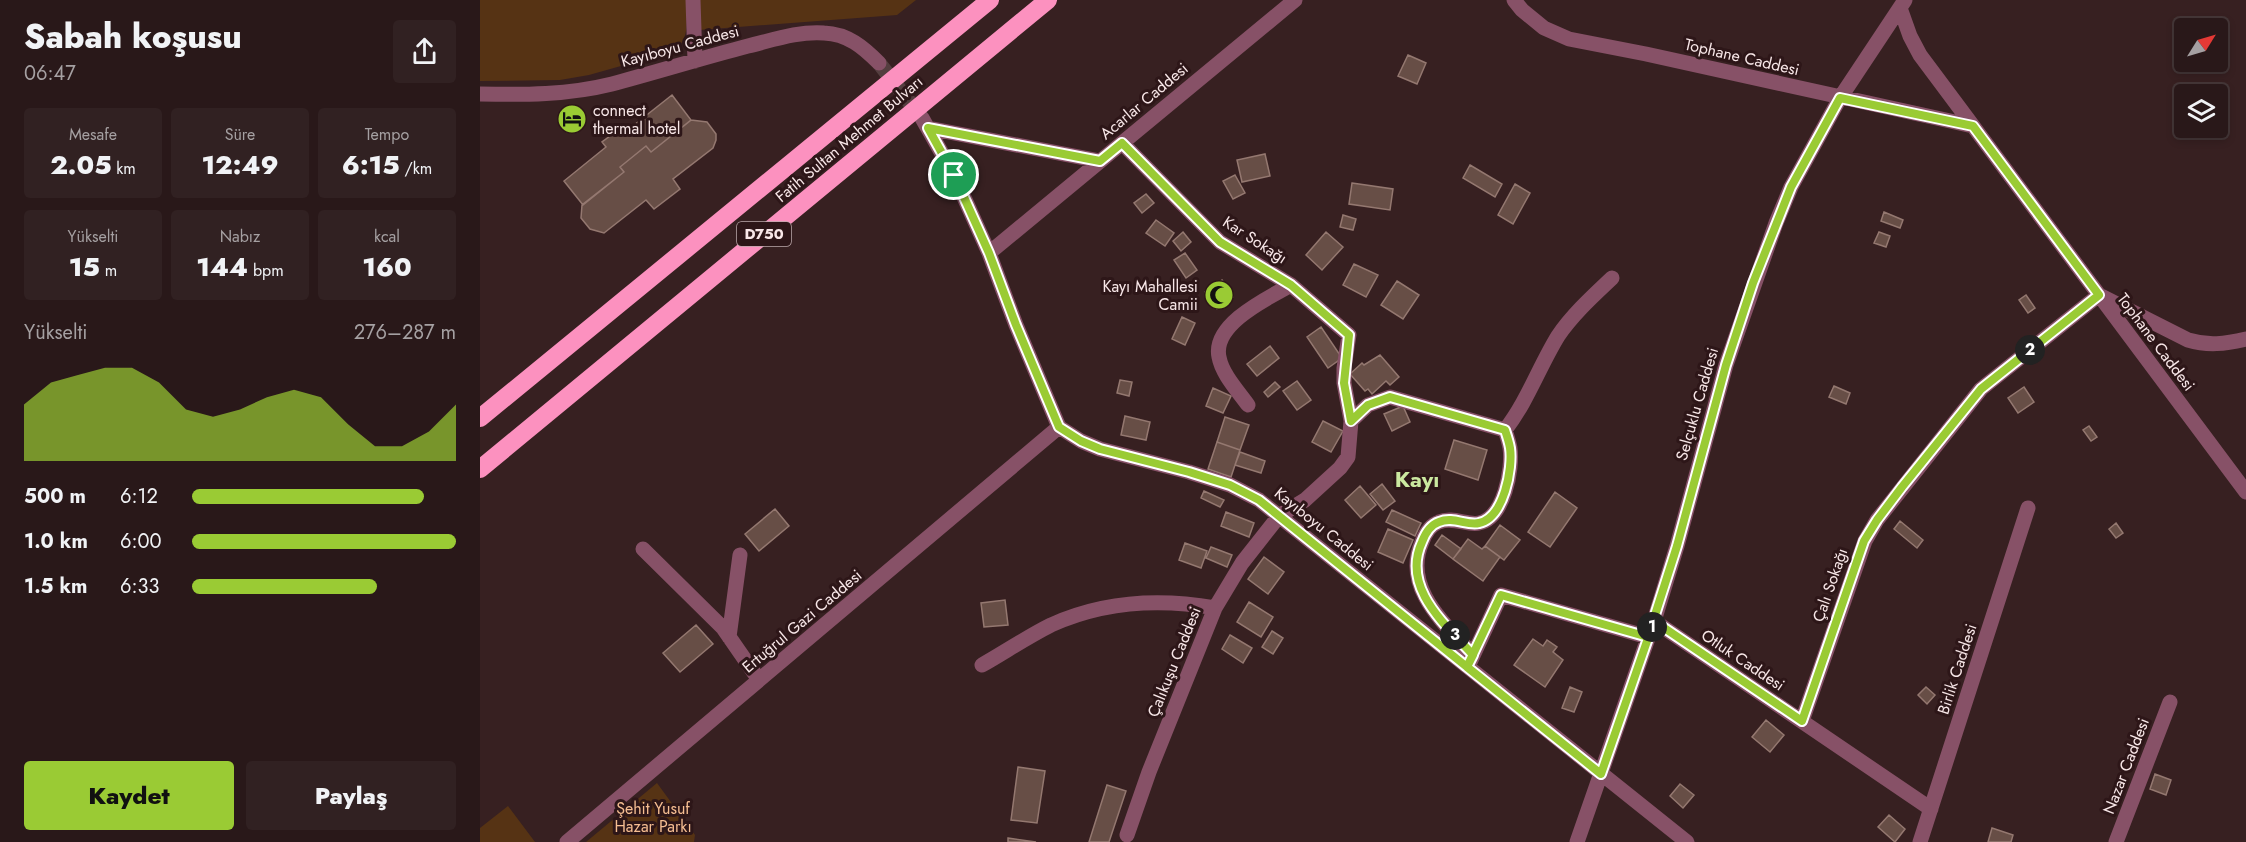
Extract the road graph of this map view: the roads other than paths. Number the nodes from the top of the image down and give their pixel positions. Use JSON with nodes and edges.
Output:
{"nodes":[{"id":1,"x":693,"y":0,"type":"edge"},
{"id":2,"x":990,"y":0,"type":"edge"},
{"id":3,"x":1048,"y":0,"type":"edge"},
{"id":4,"x":1294,"y":0,"type":"edge"},
{"id":5,"x":1514,"y":0,"type":"edge"},
{"id":6,"x":1902,"y":4,"type":"edge"},
{"id":7,"x":694,"y":61,"type":"junction"},
{"id":8,"x":879,"y":63,"type":"tunnel mouth"},
{"id":9,"x":480,"y":94,"type":"edge"},
{"id":10,"x":1840,"y":98,"type":"junction"},
{"id":11,"x":1973,"y":126,"type":"junction"},
{"id":12,"x":1122,"y":143,"type":"junction"},
{"id":13,"x":1100,"y":161,"type":"junction"},
{"id":14,"x":989,"y":253,"type":"junction"},
{"id":15,"x":1612,"y":278,"type":"dead end"},
{"id":16,"x":1291,"y":285,"type":"junction"},
{"id":17,"x":2099,"y":295,"type":"junction"},
{"id":18,"x":1349,"y":335,"type":"joint"},
{"id":19,"x":2246,"y":339,"type":"edge"},
{"id":20,"x":1248,"y":405,"type":"dead end"},
{"id":21,"x":480,"y":418,"type":"edge"},
{"id":22,"x":1351,"y":421,"type":"junction"},
{"id":23,"x":1059,"y":427,"type":"junction"},
{"id":24,"x":1505,"y":430,"type":"junction"},
{"id":25,"x":480,"y":469,"type":"edge"},
{"id":26,"x":2246,"y":492,"type":"edge"},
{"id":27,"x":2028,"y":508,"type":"dead end"},
{"id":28,"x":1279,"y":516,"type":"junction"},
{"id":29,"x":643,"y":549,"type":"dead end"},
{"id":30,"x":740,"y":555,"type":"dead end"},
{"id":31,"x":1215,"y":608,"type":"junction"},
{"id":32,"x":1654,"y":621,"type":"junction"},
{"id":33,"x":729,"y":637,"type":"junction"},
{"id":34,"x":1648,"y":637,"type":"junction"},
{"id":35,"x":1470,"y":661,"type":"junction"},
{"id":36,"x":982,"y":665,"type":"dead end"},
{"id":37,"x":759,"y":680,"type":"junction"},
{"id":38,"x":2170,"y":702,"type":"dead end"},
{"id":39,"x":1802,"y":721,"type":"junction"},
{"id":40,"x":1601,"y":774,"type":"junction"},
{"id":41,"x":1931,"y":809,"type":"junction"},
{"id":42,"x":1127,"y":835,"type":"dead end"},
{"id":43,"x":567,"y":842,"type":"edge"},
{"id":44,"x":1577,"y":842,"type":"edge"},
{"id":45,"x":1687,"y":842,"type":"edge"},
{"id":46,"x":1920,"y":842,"type":"edge"},
{"id":47,"x":2116,"y":842,"type":"edge"}],
"edges":[{"from":1,"to":7,"type":"street"},
{"from":2,"to":21,"type":"highway","name":"Fatih Sultan Mehmet Bulvarı","number":"D750"},
{"from":3,"to":25,"type":"highway","name":"Fatih Sultan Mehmet Bulvarı","number":"D750"},
{"from":4,"to":12,"type":"street","name":"Acarlar Caddesi"},
{"from":5,"to":10,"type":"street","name":"Tophane Caddesi"},
{"from":6,"to":10,"type":"street","name":"Selçuklu Caddesi"},
{"from":6,"to":11,"type":"street","name":"Tophane Caddesi"},
{"from":7,"to":8,"type":"street","name":"Kayıboyu Caddesi"},
{"from":7,"to":9,"type":"street","name":"Kayıboyu Caddesi"},
{"from":10,"to":11,"type":"street","name":"Tophane Caddesi"},
{"from":10,"to":32,"type":"street","name":"Selçuklu Caddesi"},
{"from":11,"to":17,"type":"street","name":"Tophane Caddesi"},
{"from":12,"to":13,"type":"street","name":"Acarlar Caddesi"},
{"from":12,"to":16,"type":"street","name":"Kar Sokağı"},
{"from":13,"to":14,"type":"street","name":"Acarlar Caddesi"},
{"from":13,"to":14,"type":"street"},
{"from":14,"to":23,"type":"street"},
{"from":15,"to":24,"type":"street"},
{"from":16,"to":18,"type":"street","name":"Kar Sokağı"},
{"from":16,"to":20,"type":"street"},
{"from":17,"to":19,"type":"street"},
{"from":17,"to":26,"type":"street","name":"Tophane Caddesi"},
{"from":17,"to":39,"type":"street","name":"Çalı Sokağı"},
{"from":18,"to":22,"type":"street","name":"Çalıkuşu Caddesi"},
{"from":22,"to":24,"type":"street"},
{"from":22,"to":28,"type":"street","name":"Çalıkuşu Caddesi"},
{"from":23,"to":28,"type":"street","name":"Kayıboyu Caddesi"},
{"from":23,"to":37,"type":"street","name":"Ertuğrul Gazi Caddesi"},
{"from":24,"to":35,"type":"street"},
{"from":27,"to":41,"type":"street","name":"Birlik Caddesi"},
{"from":28,"to":31,"type":"street","name":"Çalıkuşu Caddesi"},
{"from":28,"to":35,"type":"street","name":"Kayıboyu Caddesi"},
{"from":29,"to":33,"type":"street"},
{"from":30,"to":33,"type":"street"},
{"from":31,"to":36,"type":"street"},
{"from":31,"to":42,"type":"street","name":"Çalıkuşu Caddesi"},
{"from":32,"to":34,"type":"street","name":"Selçuklu Caddesi"},
{"from":32,"to":39,"type":"street","name":"Otluk Caddesi"},
{"from":33,"to":37,"type":"street"},
{"from":34,"to":35,"type":"street"},
{"from":34,"to":40,"type":"street","name":"Selçuklu Caddesi"},
{"from":35,"to":40,"type":"street","name":"Kayıboyu Caddesi"},
{"from":37,"to":43,"type":"street","name":"Ertuğrul Gazi Caddesi"},
{"from":38,"to":47,"type":"street","name":"Nazar Caddesi"},
{"from":39,"to":41,"type":"street","name":"Otluk Caddesi"},
{"from":40,"to":44,"type":"street","name":"Selçuklu Caddesi"},
{"from":40,"to":45,"type":"street","name":"Kayıboyu Caddesi"},
{"from":41,"to":46,"type":"street","name":"Birlik Caddesi"}]}
